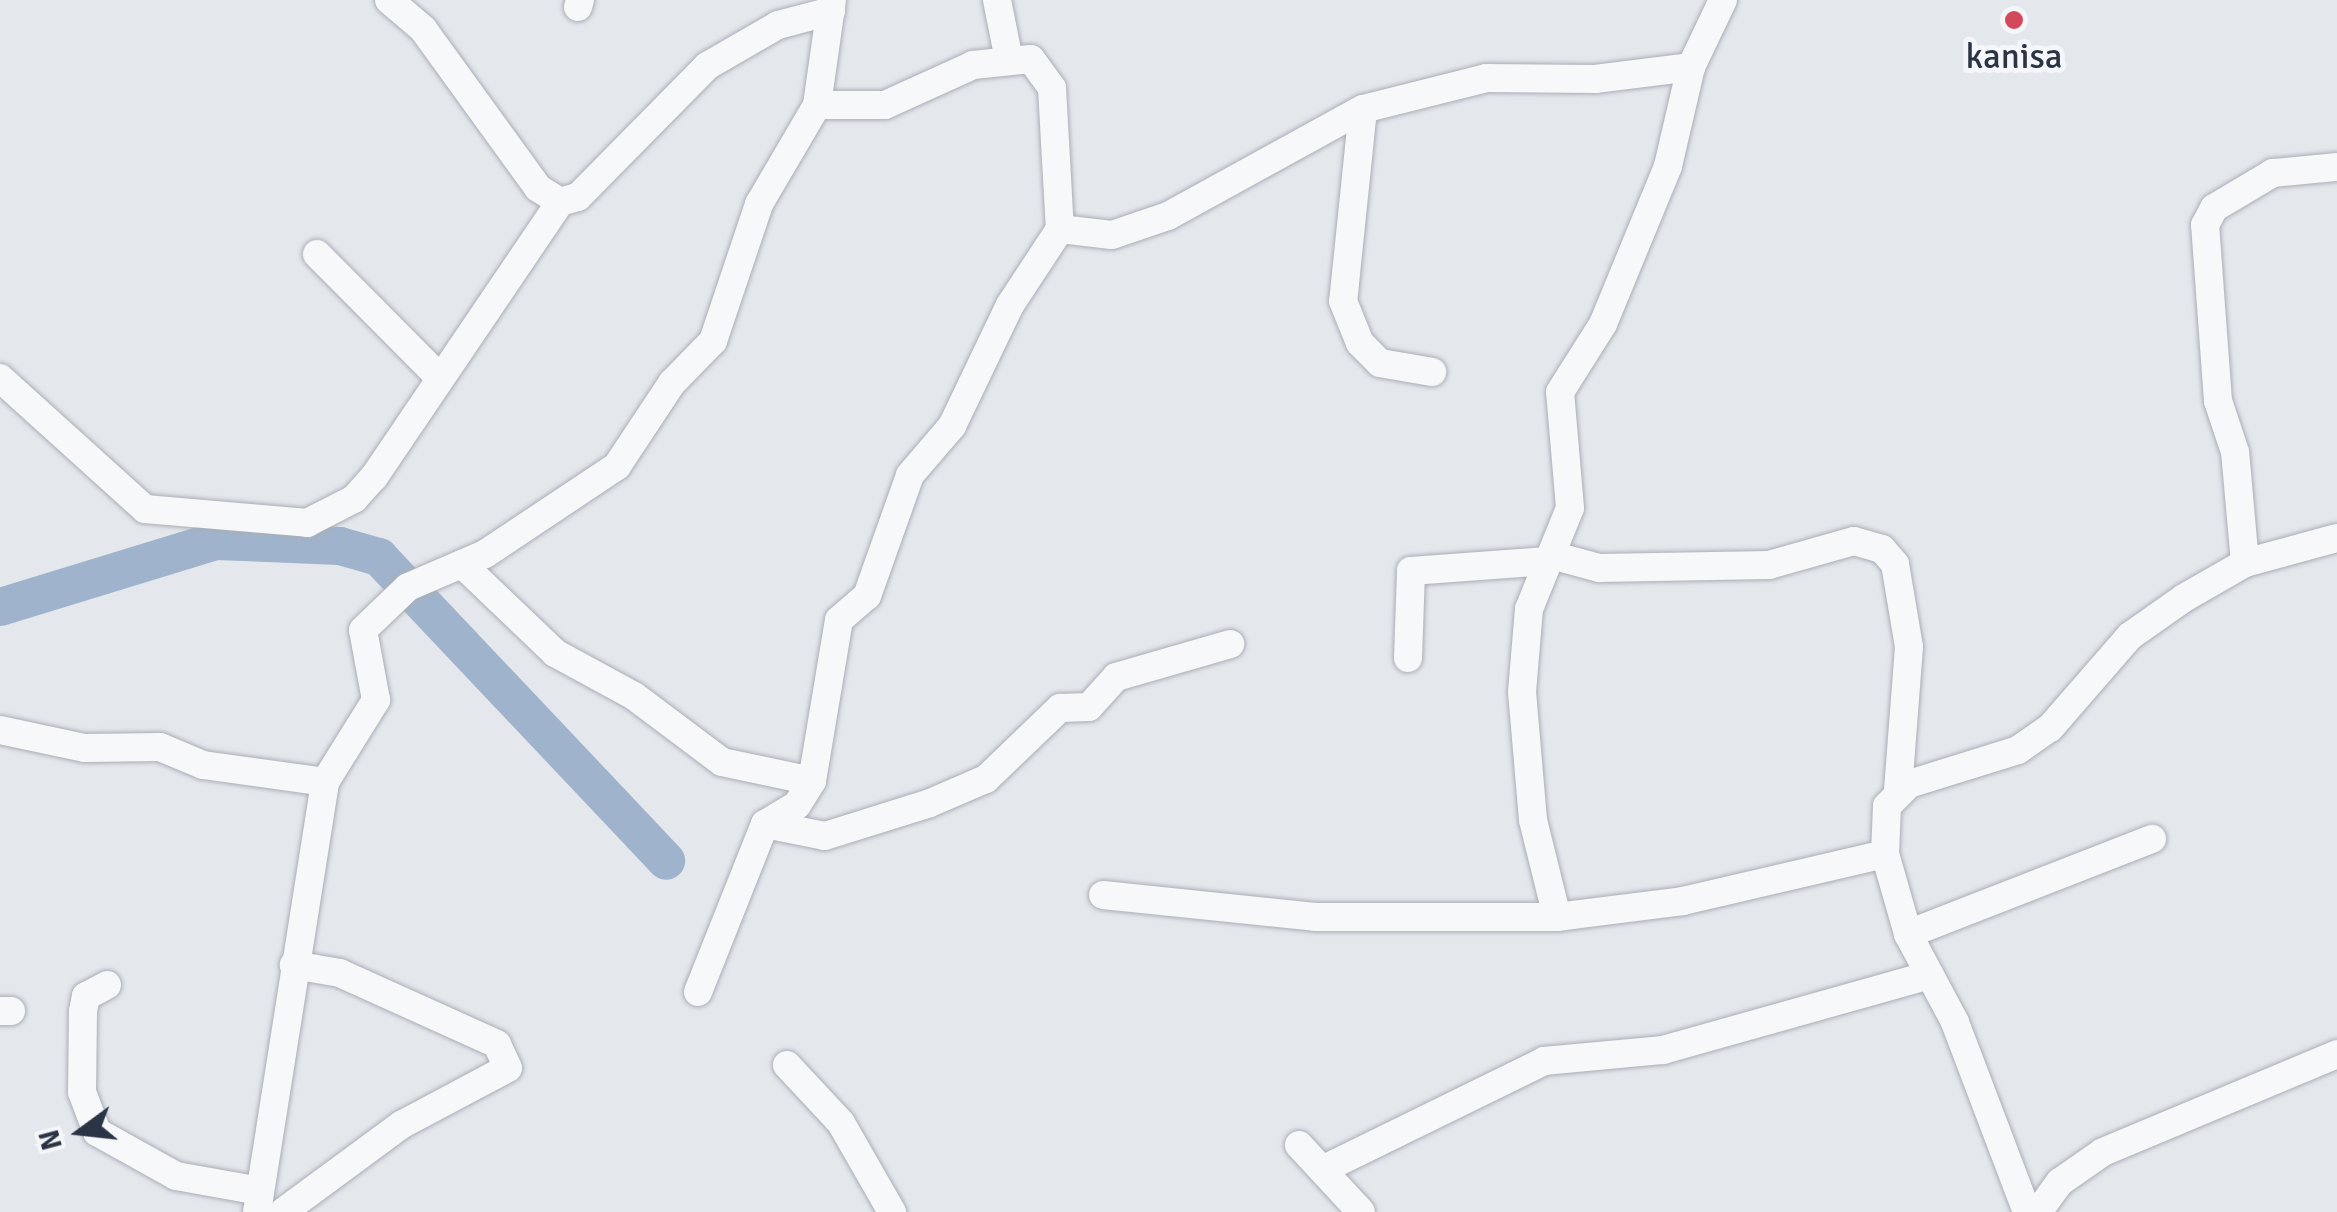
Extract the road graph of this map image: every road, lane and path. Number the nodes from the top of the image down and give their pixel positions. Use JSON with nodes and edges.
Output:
{"nodes":[{"id":1,"x":389,"y":0,"type":"edge"},
{"id":2,"x":997,"y":0,"type":"edge"},
{"id":3,"x":1723,"y":0,"type":"edge"},
{"id":4,"x":831,"y":5,"type":"edge"},
{"id":5,"x":1008,"y":55,"type":"junction"},
{"id":6,"x":1690,"y":66,"type":"junction"},
{"id":7,"x":817,"y":105,"type":"junction"},
{"id":8,"x":1364,"y":109,"type":"junction"},
{"id":9,"x":2337,"y":168,"type":"edge"},
{"id":10,"x":560,"y":202,"type":"junction"},
{"id":11,"x":1060,"y":229,"type":"junction"},
{"id":12,"x":318,"y":254,"type":"dead end"},
{"id":13,"x":1432,"y":372,"type":"dead end"},
{"id":14,"x":0,"y":378,"type":"edge"},
{"id":15,"x":439,"y":378,"type":"junction"},
{"id":16,"x":2337,"y":538,"type":"edge"},
{"id":17,"x":1549,"y":558,"type":"junction"},
{"id":18,"x":2245,"y":563,"type":"junction"},
{"id":19,"x":462,"y":564,"type":"junction"},
{"id":20,"x":1230,"y":644,"type":"dead end"},
{"id":21,"x":1408,"y":658,"type":"dead end"},
{"id":22,"x":0,"y":730,"type":"edge"},
{"id":23,"x":812,"y":781,"type":"junction"},
{"id":24,"x":325,"y":782,"type":"junction"},
{"id":25,"x":1898,"y":790,"type":"junction"},
{"id":26,"x":764,"y":824,"type":"junction"},
{"id":27,"x":2152,"y":839,"type":"dead end"},
{"id":28,"x":1886,"y":854,"type":"junction"},
{"id":29,"x":1103,"y":896,"type":"dead end"},
{"id":30,"x":1557,"y":917,"type":"junction"},
{"id":31,"x":1908,"y":934,"type":"junction"},
{"id":32,"x":294,"y":965,"type":"junction"},
{"id":33,"x":1930,"y":975,"type":"junction"},
{"id":34,"x":107,"y":985,"type":"dead end"},
{"id":35,"x":698,"y":992,"type":"dead end"},
{"id":36,"x":2337,"y":1054,"type":"edge"},
{"id":37,"x":787,"y":1065,"type":"dead end"},
{"id":38,"x":1299,"y":1145,"type":"dead end"},
{"id":39,"x":1328,"y":1167,"type":"junction"},
{"id":40,"x":258,"y":1202,"type":"edge"},
{"id":41,"x":282,"y":1212,"type":"edge"},
{"id":42,"x":892,"y":1212,"type":"edge"},
{"id":43,"x":1361,"y":1212,"type":"edge"},
{"id":44,"x":2027,"y":1212,"type":"edge"},
{"id":45,"x":2038,"y":1212,"type":"edge"}],
"edges":[{"from":1,"to":10,"type":"street"},
{"from":2,"to":5,"type":"street"},
{"from":3,"to":6,"type":"street"},
{"from":4,"to":7,"type":"street"},
{"from":4,"to":10,"type":"street"},
{"from":5,"to":7,"type":"street"},
{"from":5,"to":11,"type":"street"},
{"from":6,"to":8,"type":"street"},
{"from":6,"to":17,"type":"street"},
{"from":7,"to":19,"type":"street"},
{"from":8,"to":11,"type":"street"},
{"from":8,"to":13,"type":"street"},
{"from":9,"to":18,"type":"street"},
{"from":10,"to":15,"type":"street"},
{"from":11,"to":23,"type":"street"},
{"from":12,"to":15,"type":"street"},
{"from":14,"to":15,"type":"street"},
{"from":16,"to":18,"type":"street"},
{"from":17,"to":21,"type":"street"},
{"from":17,"to":25,"type":"street"},
{"from":17,"to":30,"type":"street"},
{"from":18,"to":25,"type":"street"},
{"from":19,"to":23,"type":"street"},
{"from":19,"to":24,"type":"street"},
{"from":20,"to":26,"type":"street"},
{"from":22,"to":24,"type":"street"},
{"from":23,"to":26,"type":"street"},
{"from":24,"to":32,"type":"street"},
{"from":25,"to":28,"type":"street"},
{"from":26,"to":35,"type":"street"},
{"from":27,"to":31,"type":"street"},
{"from":28,"to":30,"type":"street"},
{"from":28,"to":31,"type":"street"},
{"from":29,"to":30,"type":"street"},
{"from":31,"to":33,"type":"street"},
{"from":32,"to":40,"type":"street"},
{"from":32,"to":41,"type":"street"},
{"from":33,"to":39,"type":"street"},
{"from":33,"to":44,"type":"street"},
{"from":34,"to":40,"type":"street"},
{"from":36,"to":45,"type":"street"},
{"from":37,"to":42,"type":"street"},
{"from":38,"to":39,"type":"street"},
{"from":39,"to":43,"type":"street"}]}
